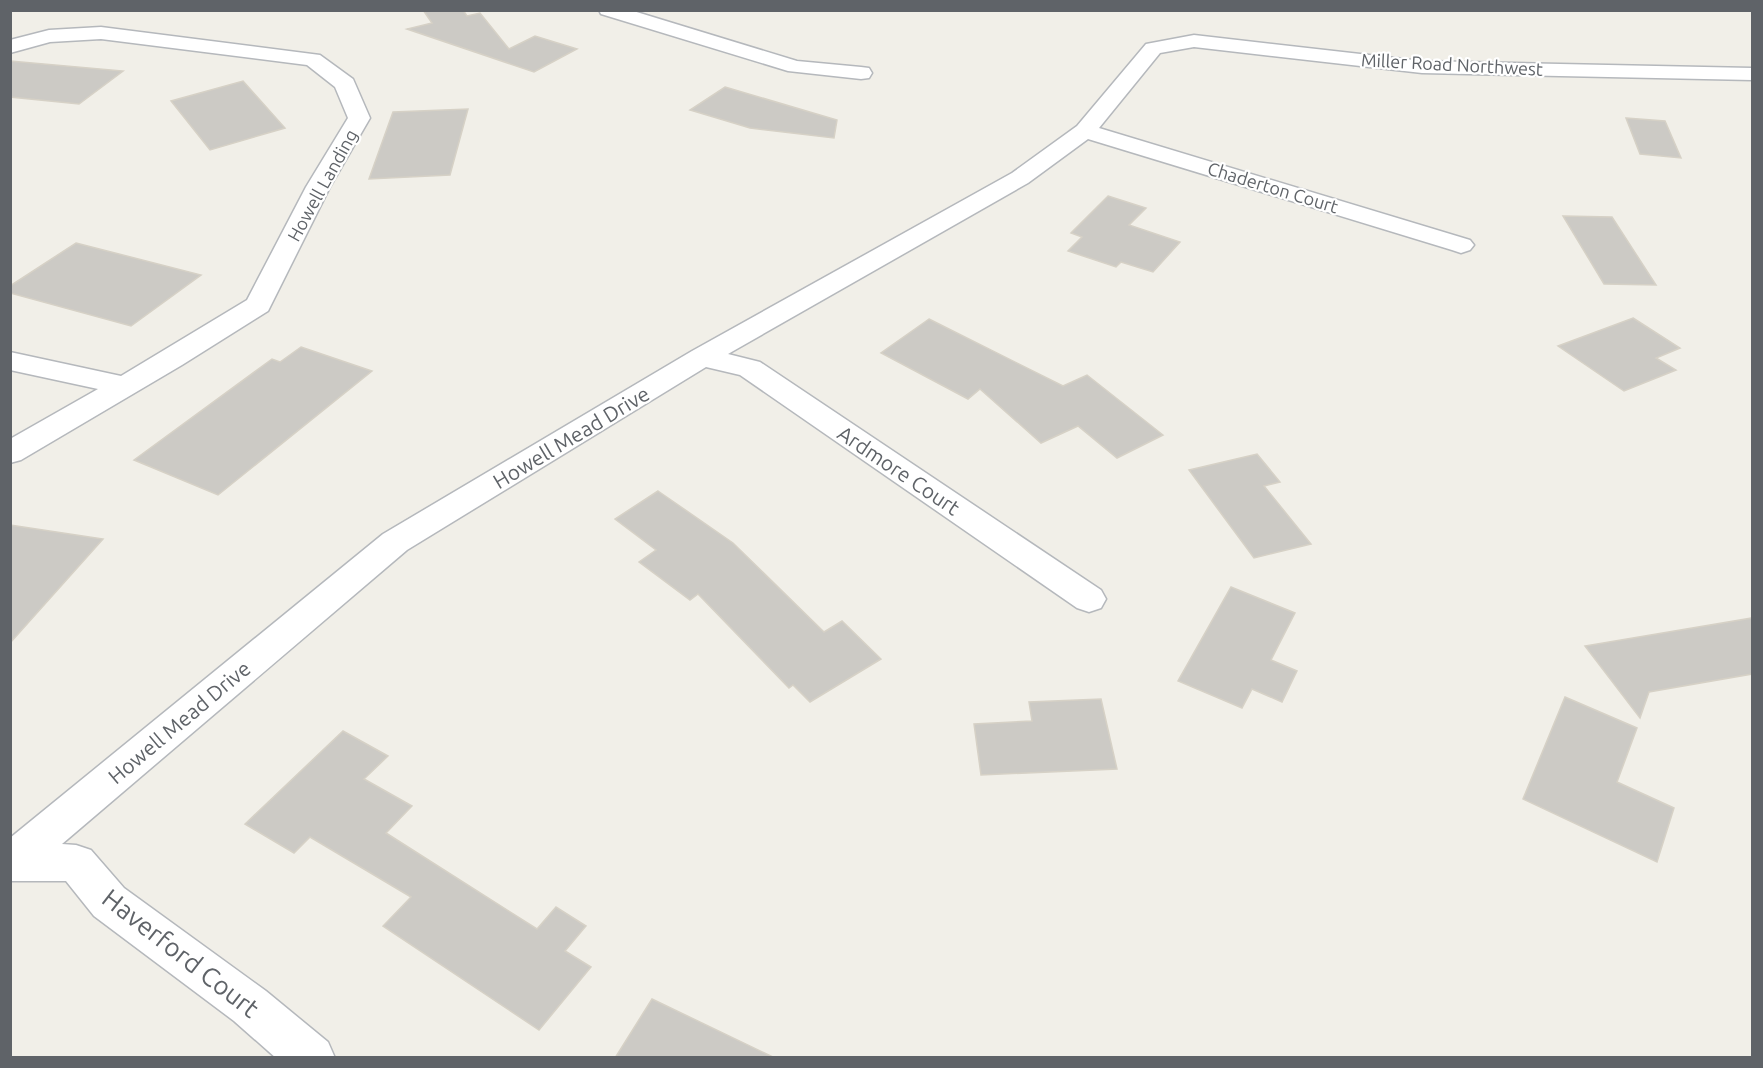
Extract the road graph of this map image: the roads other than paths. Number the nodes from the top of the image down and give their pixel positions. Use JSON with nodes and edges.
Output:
{"nodes":[{"id":1,"x":608,"y":10,"type":"edge"},
{"id":2,"x":15,"y":36,"type":"edge"},
{"id":3,"x":1153,"y":48,"type":"joint"},
{"id":4,"x":861,"y":73,"type":"dead end"},
{"id":5,"x":1752,"y":74,"type":"edge"},
{"id":6,"x":1085,"y":130,"type":"junction"},
{"id":7,"x":1461,"y":245,"type":"dead end"},
{"id":8,"x":702,"y":357,"type":"junction"},
{"id":9,"x":10,"y":361,"type":"edge"},
{"id":10,"x":126,"y":386,"type":"junction"},
{"id":11,"x":10,"y":453,"type":"edge"},
{"id":12,"x":1089,"y":599,"type":"dead end"},
{"id":13,"x":11,"y":862,"type":"edge"},
{"id":14,"x":312,"y":1058,"type":"edge"}],
"edges":[{"from":1,"to":4,"type":"street"},
{"from":2,"to":10,"type":"street","name":"Howell Landing"},
{"from":3,"to":5,"type":"street","name":"Miller Road Northwest"},
{"from":3,"to":6,"type":"street","name":"Howell Mead Drive"},
{"from":6,"to":7,"type":"street","name":"Chaderton Court"},
{"from":6,"to":8,"type":"street","name":"Howell Mead Drive"},
{"from":8,"to":12,"type":"street","name":"Ardmore Court"},
{"from":8,"to":13,"type":"street","name":"Howell Mead Drive"},
{"from":9,"to":10,"type":"street"},
{"from":10,"to":11,"type":"street","name":"Howell Landing"},
{"from":13,"to":14,"type":"street","name":"Haverford Court"}]}
